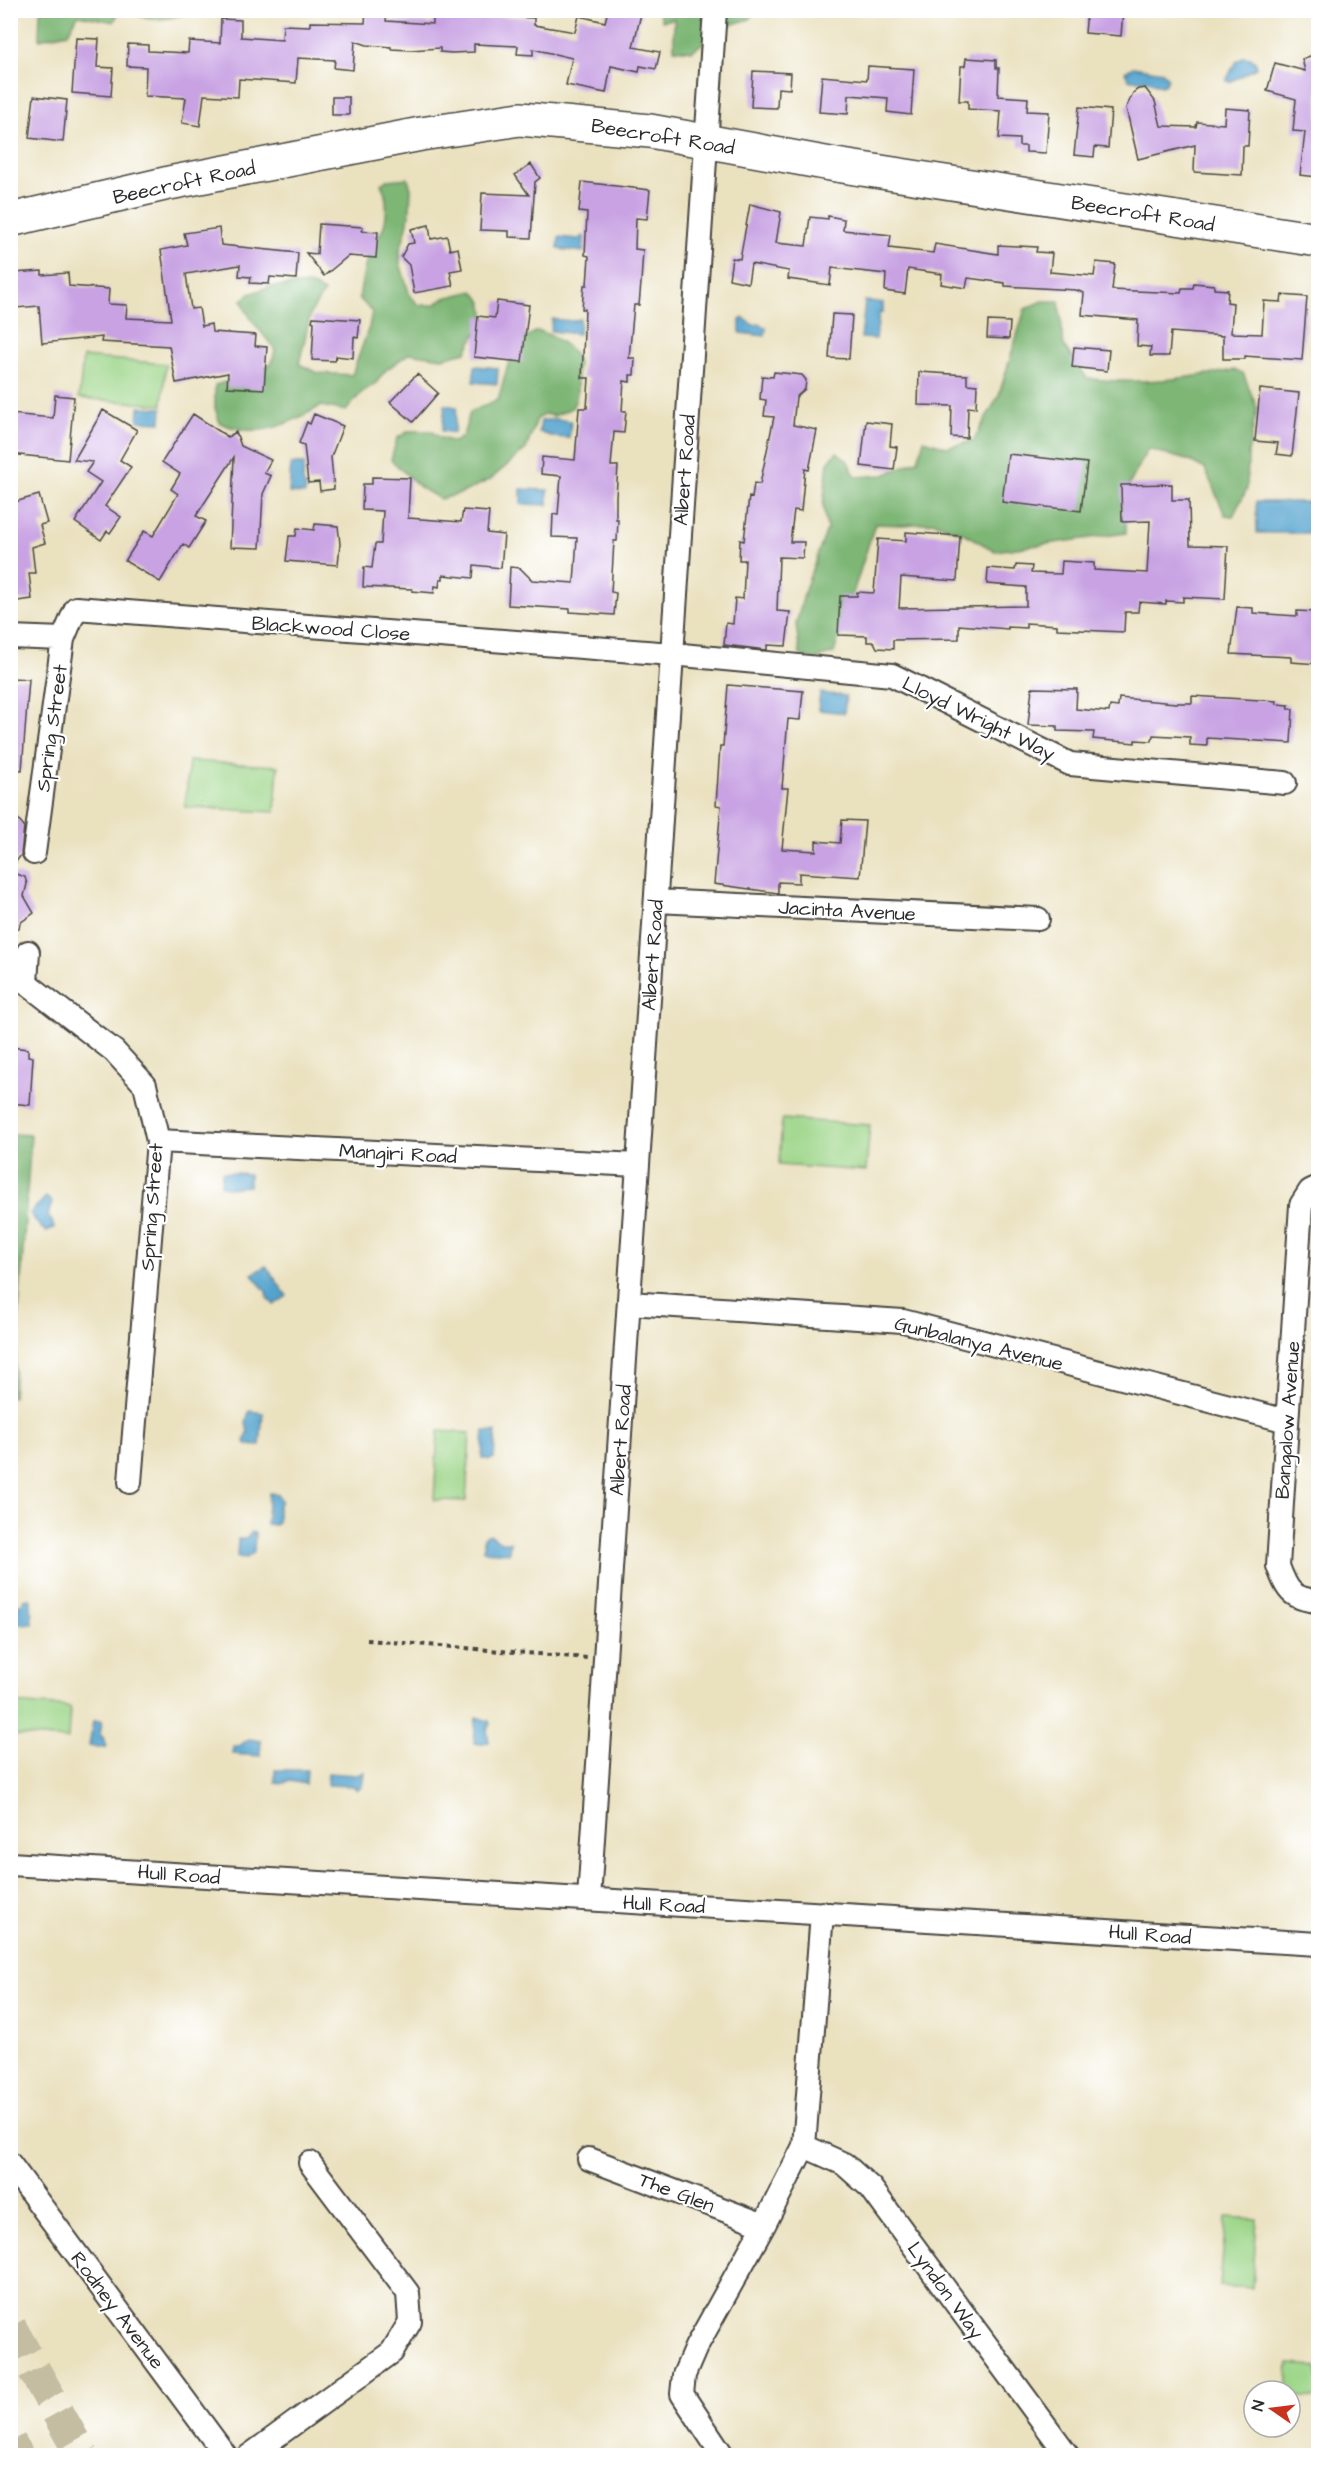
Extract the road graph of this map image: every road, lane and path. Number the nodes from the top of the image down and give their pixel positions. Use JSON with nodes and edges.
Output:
{"nodes":[{"id":1,"x":715,"y":10,"type":"edge"},
{"id":2,"x":706,"y":141,"type":"junction"},
{"id":3,"x":10,"y":220,"type":"edge"},
{"id":4,"x":1318,"y":240,"type":"edge"},
{"id":5,"x":10,"y":637,"type":"edge"},
{"id":6,"x":63,"y":639,"type":"junction"},
{"id":7,"x":672,"y":654,"type":"junction"},
{"id":8,"x":1285,"y":783,"type":"dead end"},
{"id":9,"x":34,"y":853,"type":"dead end"},
{"id":10,"x":656,"y":901,"type":"junction"},
{"id":11,"x":1038,"y":919,"type":"dead end"},
{"id":12,"x":28,"y":952,"type":"dead end"},
{"id":13,"x":18,"y":986,"type":"edge"},
{"id":14,"x":158,"y":1141,"type":"junction"},
{"id":15,"x":638,"y":1165,"type":"junction"},
{"id":16,"x":1318,"y":1187,"type":"edge"},
{"id":17,"x":629,"y":1303,"type":"junction"},
{"id":18,"x":1287,"y":1421,"type":"junction"},
{"id":19,"x":130,"y":1482,"type":"dead end"},
{"id":20,"x":1318,"y":1601,"type":"edge"},
{"id":21,"x":367,"y":1640,"type":"dead end"},
{"id":22,"x":605,"y":1660,"type":"junction"},
{"id":23,"x":10,"y":1864,"type":"edge"},
{"id":24,"x":589,"y":1899,"type":"junction"},
{"id":25,"x":822,"y":1913,"type":"junction"},
{"id":26,"x":1318,"y":1944,"type":"edge"},
{"id":27,"x":804,"y":2146,"type":"junction"},
{"id":28,"x":589,"y":2159,"type":"dead end"},
{"id":29,"x":310,"y":2163,"type":"dead end"},
{"id":30,"x":10,"y":2164,"type":"edge"},
{"id":31,"x":764,"y":2225,"type":"junction"},
{"id":32,"x":226,"y":2456,"type":"edge"},
{"id":33,"x":249,"y":2456,"type":"edge"},
{"id":34,"x":723,"y":2456,"type":"edge"},
{"id":35,"x":1068,"y":2456,"type":"edge"}],
"edges":[{"from":1,"to":2,"type":"street","name":"Albert Road"},
{"from":2,"to":3,"type":"main road","name":"Beecroft Road"},
{"from":2,"to":4,"type":"main road","name":"Beecroft Road"},
{"from":2,"to":7,"type":"street","name":"Albert Road"},
{"from":5,"to":6,"type":"street"},
{"from":6,"to":7,"type":"street","name":"Blackwood Close"},
{"from":6,"to":9,"type":"street","name":"Spring Street"},
{"from":7,"to":8,"type":"street","name":"Lloyd Wright Way"},
{"from":7,"to":10,"type":"street","name":"Albert Road"},
{"from":10,"to":11,"type":"street","name":"Jacinta Avenue"},
{"from":10,"to":15,"type":"street","name":"Albert Road"},
{"from":12,"to":13,"type":"street","name":"Spring Street"},
{"from":13,"to":14,"type":"street","name":"Spring Street"},
{"from":14,"to":15,"type":"street","name":"Mangiri Road"},
{"from":14,"to":19,"type":"street","name":"Spring Street"},
{"from":15,"to":17,"type":"street","name":"Albert Road"},
{"from":16,"to":18,"type":"street","name":"Bangalow Avenue"},
{"from":17,"to":18,"type":"street","name":"Gunbalanya Avenue"},
{"from":17,"to":22,"type":"street","name":"Albert Road"},
{"from":18,"to":20,"type":"street","name":"Bangalow Avenue"},
{"from":21,"to":22,"type":"path"},
{"from":22,"to":24,"type":"street","name":"Albert Road"},
{"from":23,"to":24,"type":"street","name":"Hull Road"},
{"from":24,"to":25,"type":"street","name":"Hull Road"},
{"from":25,"to":26,"type":"street","name":"Hull Road"},
{"from":25,"to":27,"type":"street"},
{"from":27,"to":31,"type":"street"},
{"from":27,"to":35,"type":"street","name":"Lyndon Way"},
{"from":28,"to":31,"type":"street","name":"The Glen"},
{"from":29,"to":33,"type":"street"},
{"from":30,"to":32,"type":"street","name":"Rodney Avenue"},
{"from":31,"to":34,"type":"street"}]}
